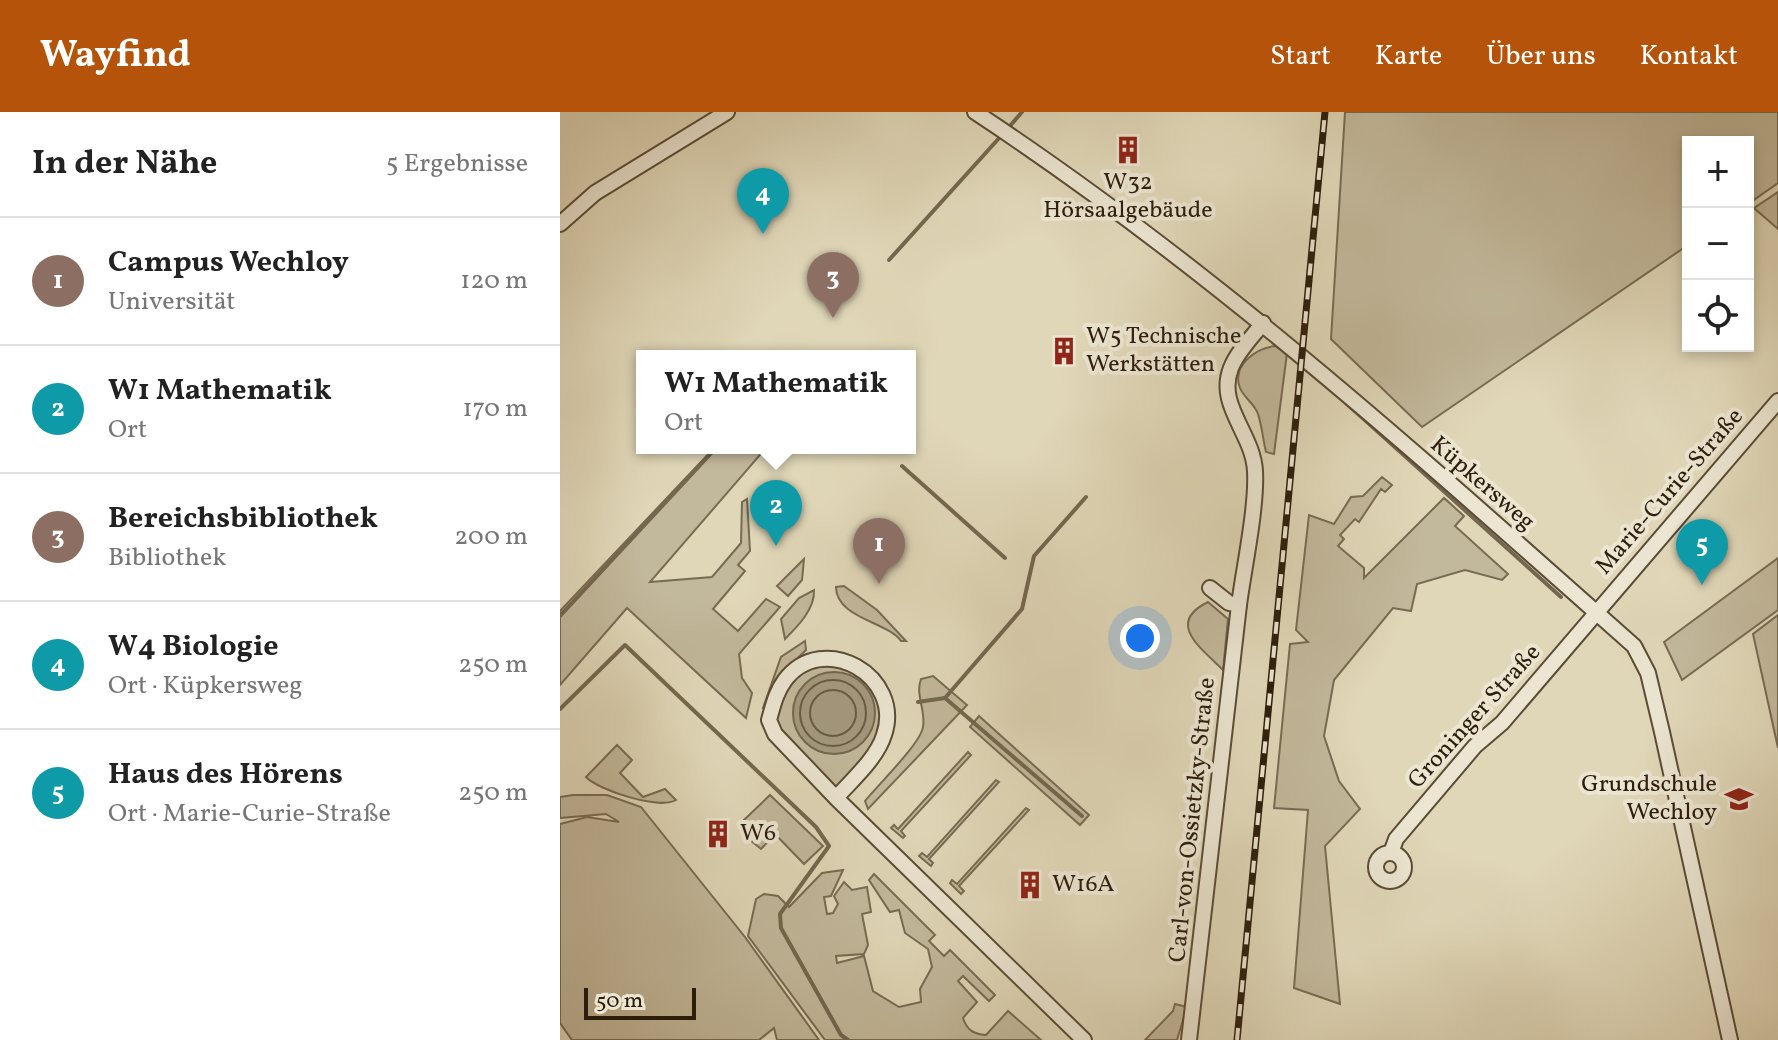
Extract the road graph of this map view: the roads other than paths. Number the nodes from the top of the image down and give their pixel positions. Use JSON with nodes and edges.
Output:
{"nodes":[{"id":1,"x":727,"y":112,"type":"edge"},
{"id":2,"x":975,"y":112,"type":"edge"},
{"id":3,"x":560,"y":224,"type":"edge"},
{"id":4,"x":1263,"y":323,"type":"junction"},
{"id":5,"x":1778,"y":401,"type":"edge"},
{"id":6,"x":1210,"y":588,"type":"dead end"},
{"id":7,"x":1239,"y":605,"type":"junction"},
{"id":8,"x":1595,"y":612,"type":"junction"},
{"id":9,"x":836,"y":798,"type":"junction"},
{"id":10,"x":1391,"y":853,"type":"dead end"},
{"id":11,"x":1084,"y":1040,"type":"edge"},
{"id":12,"x":1189,"y":1040,"type":"edge"},
{"id":13,"x":1730,"y":1040,"type":"edge"}],
"edges":[{"from":1,"to":3,"type":"street"},
{"from":2,"to":4,"type":"street","name":"Küpkersweg"},
{"from":4,"to":7,"type":"street","name":"Carl-von-Ossietzky-Straße"},
{"from":4,"to":8,"type":"street","name":"Küpkersweg"},
{"from":5,"to":8,"type":"street","name":"Marie-Curie-Straße"},
{"from":6,"to":7,"type":"street"},
{"from":7,"to":12,"type":"street","name":"Carl-von-Ossietzky-Straße"},
{"from":8,"to":10,"type":"street","name":"Groninger Straße"},
{"from":8,"to":13,"type":"street","name":"Küpkersweg"},
{"from":9,"to":9,"type":"street"},
{"from":9,"to":11,"type":"street"}]}
